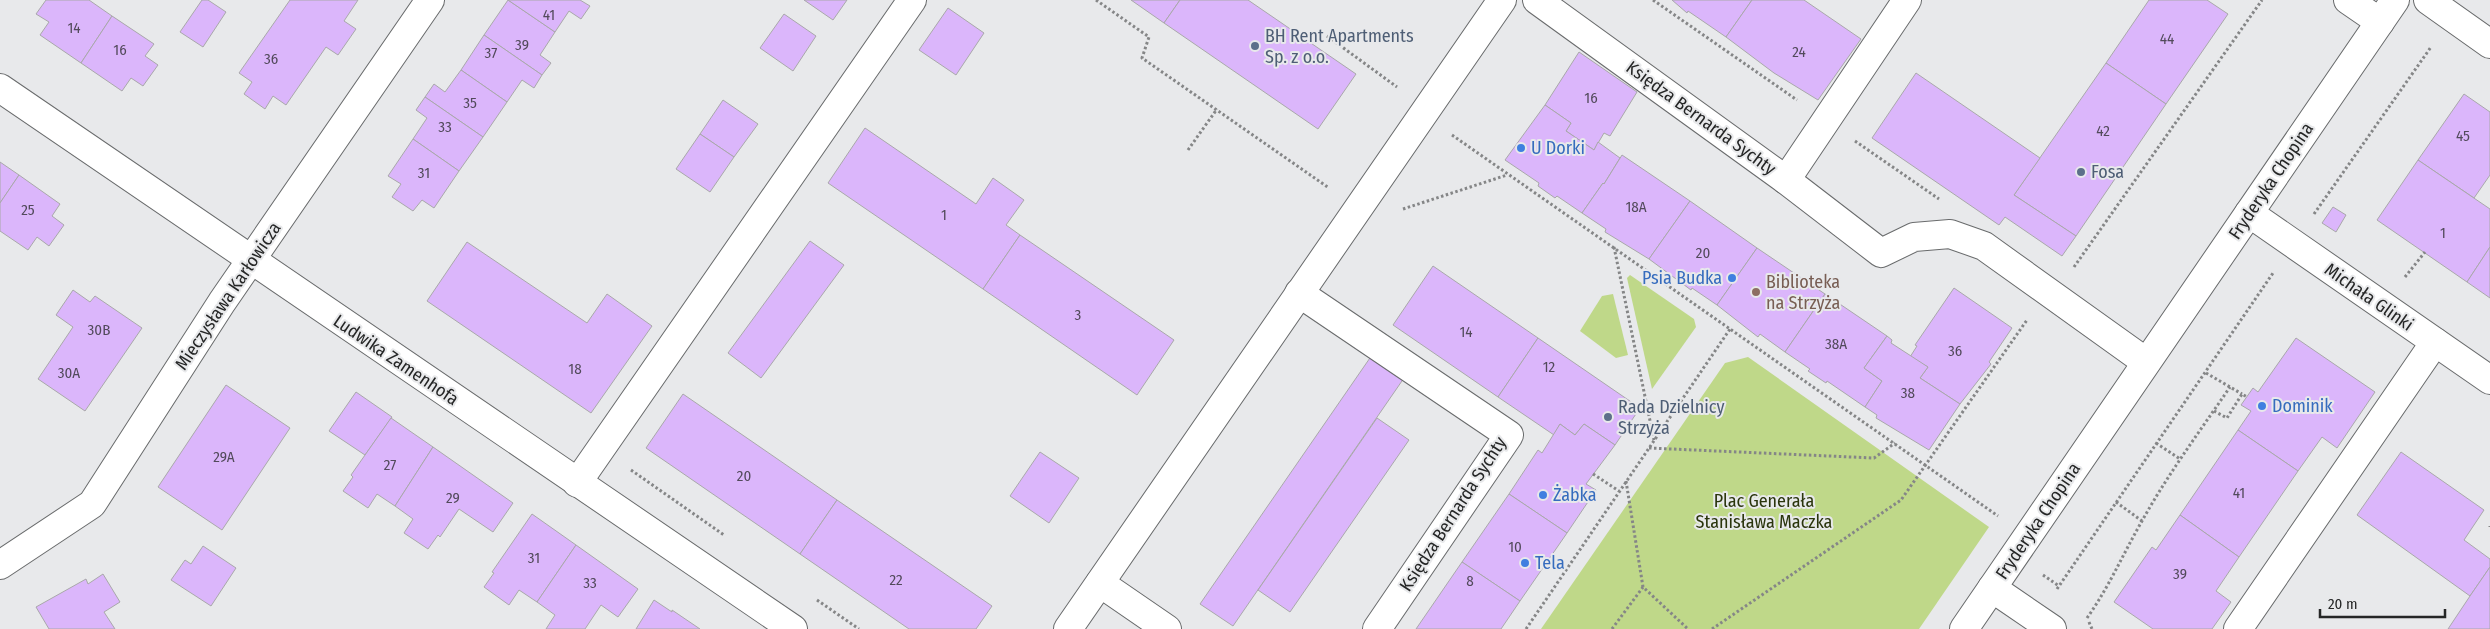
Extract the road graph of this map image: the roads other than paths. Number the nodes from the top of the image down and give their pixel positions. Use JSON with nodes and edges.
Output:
{"nodes":[{"id":1,"x":430,"y":0,"type":"edge"},
{"id":2,"x":912,"y":0,"type":"edge"},
{"id":3,"x":1502,"y":0,"type":"edge"},
{"id":4,"x":1537,"y":0,"type":"edge"},
{"id":5,"x":1907,"y":0,"type":"edge"},
{"id":6,"x":2348,"y":0,"type":"edge"},
{"id":7,"x":2395,"y":0,"type":"edge"},
{"id":8,"x":2428,"y":0,"type":"edge"},
{"id":9,"x":2380,"y":22,"type":"junction"},
{"id":10,"x":2490,"y":44,"type":"edge"},
{"id":11,"x":0,"y":88,"type":"edge"},
{"id":12,"x":1786,"y":180,"type":"junction"},
{"id":13,"x":2249,"y":213,"type":"junction"},
{"id":14,"x":252,"y":261,"type":"junction"},
{"id":15,"x":1299,"y":293,"type":"junction"},
{"id":16,"x":2435,"y":342,"type":"junction"},
{"id":17,"x":2146,"y":362,"type":"junction"},
{"id":18,"x":2490,"y":380,"type":"edge"},
{"id":19,"x":577,"y":483,"type":"junction"},
{"id":20,"x":0,"y":565,"type":"edge"},
{"id":21,"x":1100,"y":583,"type":"junction"},
{"id":22,"x":1992,"y":588,"type":"junction"},
{"id":23,"x":2044,"y":624,"type":"edge"},
{"id":24,"x":793,"y":629,"type":"edge"},
{"id":25,"x":1068,"y":629,"type":"edge"},
{"id":26,"x":1167,"y":629,"type":"edge"},
{"id":27,"x":1377,"y":629,"type":"edge"},
{"id":28,"x":1964,"y":629,"type":"edge"},
{"id":29,"x":2238,"y":629,"type":"edge"}],
"edges":[{"from":1,"to":14,"type":"street","name":"Mieczysława Karłowicza"},
{"from":2,"to":19,"type":"street"},
{"from":3,"to":15,"type":"street"},
{"from":4,"to":12,"type":"street","name":"Księdza Bernarda Sychty"},
{"from":5,"to":12,"type":"street","name":"Księdza Bernarda Sychty"},
{"from":6,"to":9,"type":"street"},
{"from":7,"to":9,"type":"street","name":"Fryderyka Chopina"},
{"from":8,"to":10,"type":"street"},
{"from":9,"to":13,"type":"street","name":"Fryderyka Chopina"},
{"from":11,"to":14,"type":"street","name":"Ludwika Zamenhofa"},
{"from":12,"to":17,"type":"street"},
{"from":13,"to":16,"type":"street","name":"Michała Glinki"},
{"from":13,"to":17,"type":"street","name":"Fryderyka Chopina"},
{"from":14,"to":19,"type":"street","name":"Ludwika Zamenhofa"},
{"from":14,"to":20,"type":"street","name":"Mieczysława Karłowicza"},
{"from":15,"to":21,"type":"street"},
{"from":15,"to":27,"type":"street","name":"Księdza Bernarda Sychty"},
{"from":16,"to":18,"type":"street","name":"Michała Glinki"},
{"from":16,"to":29,"type":"street"},
{"from":17,"to":22,"type":"street","name":"Fryderyka Chopina"},
{"from":19,"to":24,"type":"street","name":"Ludwika Zamenhofa"},
{"from":21,"to":25,"type":"street"},
{"from":21,"to":26,"type":"street"},
{"from":22,"to":23,"type":"street"},
{"from":22,"to":28,"type":"street","name":"Fryderyka Chopina"}]}
